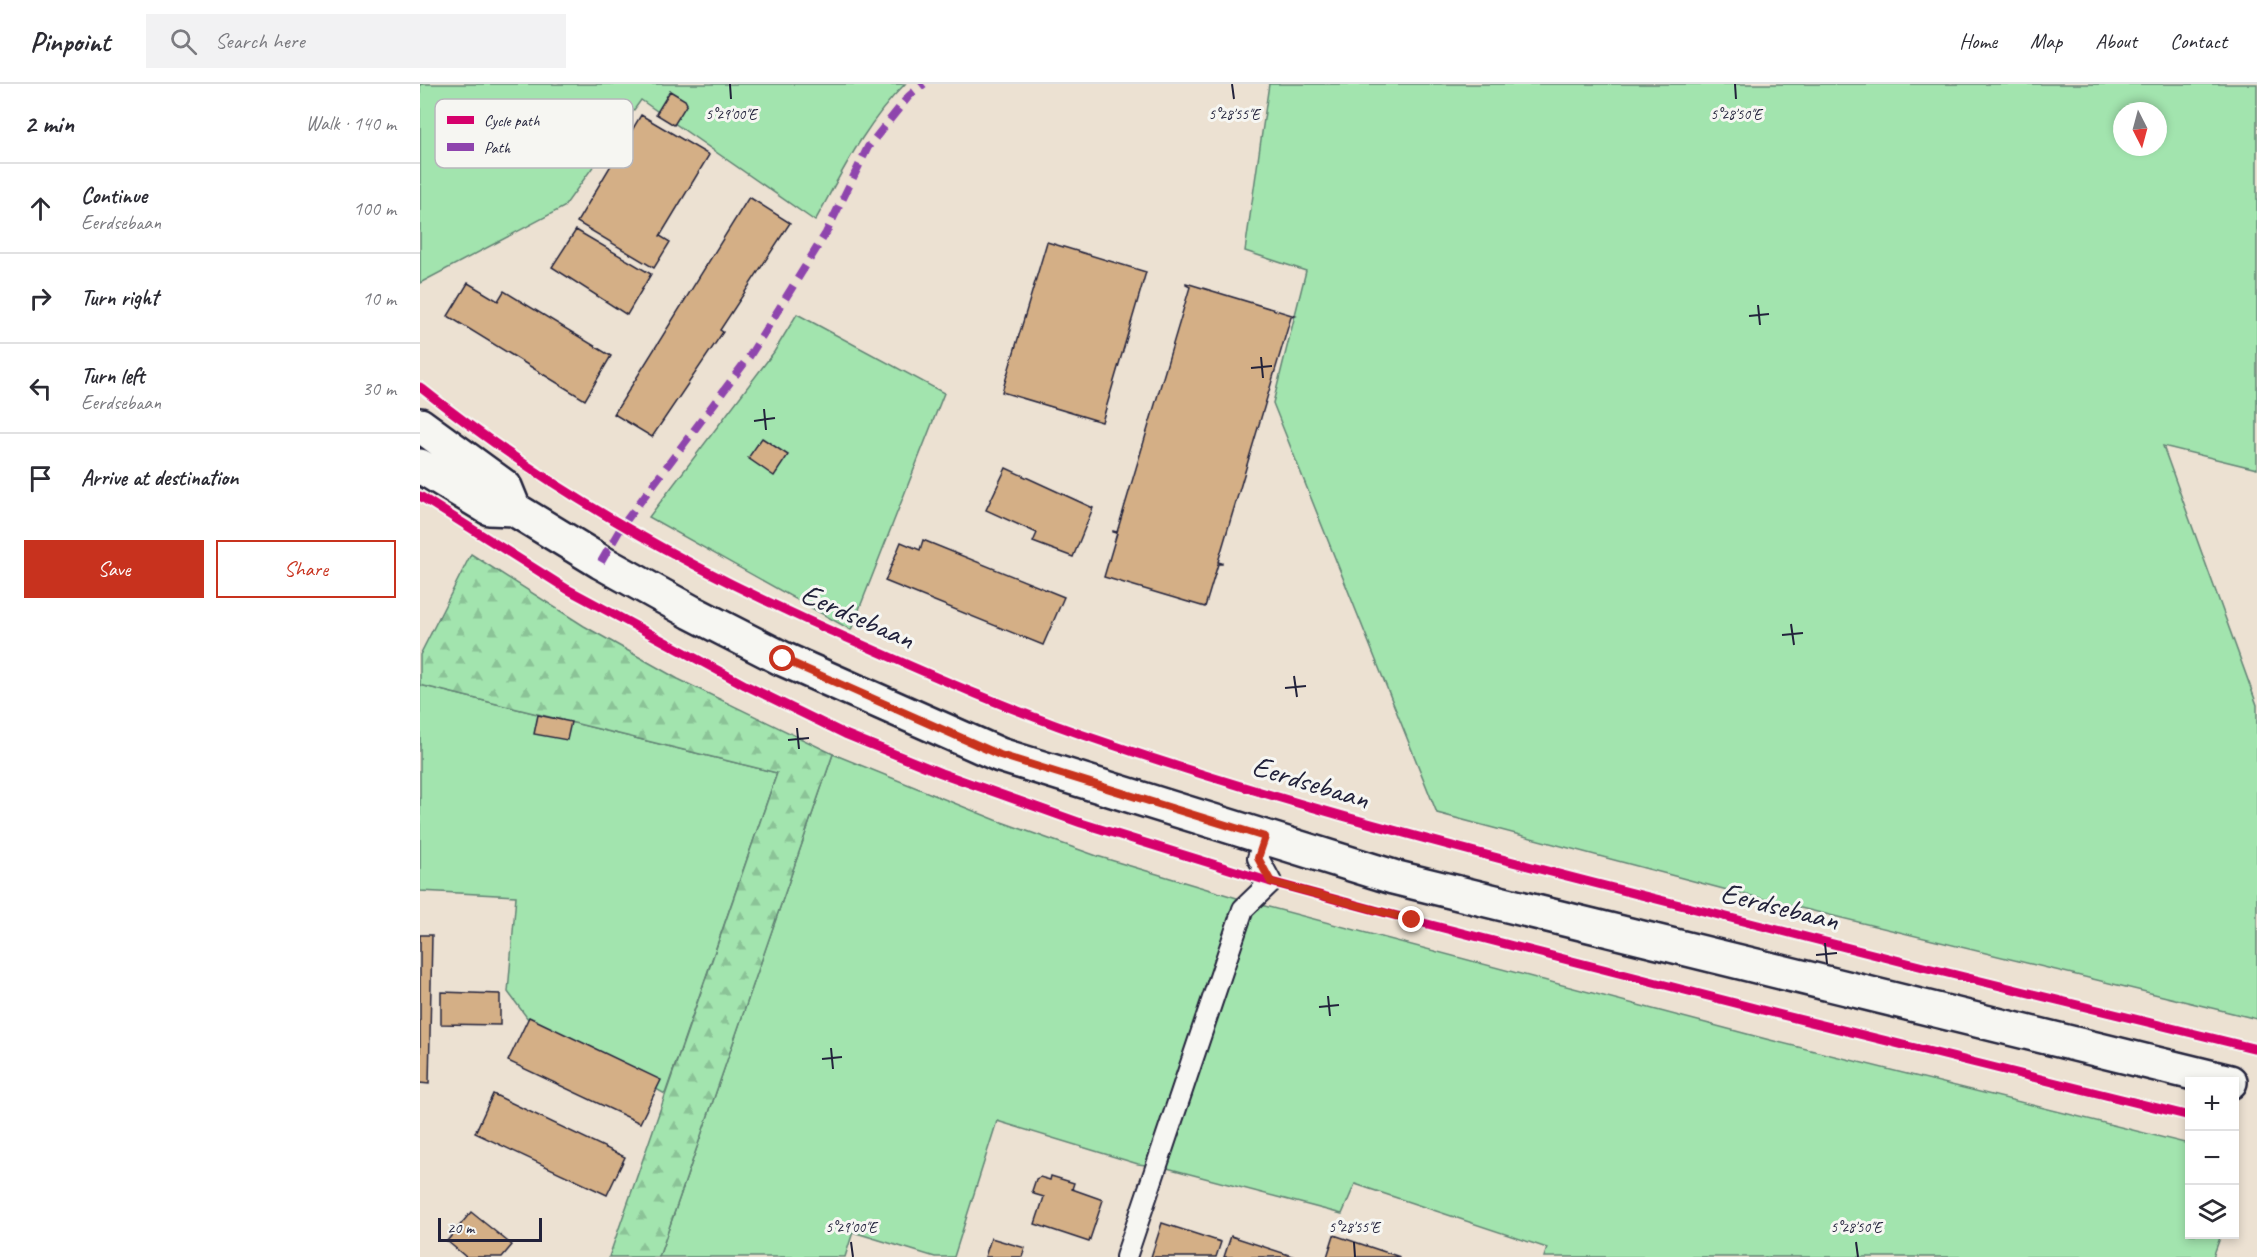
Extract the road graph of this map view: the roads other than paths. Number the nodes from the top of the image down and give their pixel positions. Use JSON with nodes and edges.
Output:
{"nodes":[{"id":1,"x":420,"y":425,"type":"edge"},
{"id":2,"x":420,"y":466,"type":"edge"},
{"id":3,"x":514,"y":509,"type":"junction"},
{"id":4,"x":1265,"y":837,"type":"junction"},
{"id":5,"x":2210,"y":1077,"type":"edge"},
{"id":6,"x":2239,"y":1084,"type":"edge"},
{"id":7,"x":2257,"y":1088,"type":"edge"},
{"id":8,"x":1126,"y":1257,"type":"edge"}],
"edges":[{"from":1,"to":3,"type":"main road"},
{"from":2,"to":3,"type":"main road"},
{"from":3,"to":4,"type":"main road"},
{"from":4,"to":5,"type":"main road"},
{"from":4,"to":8,"type":"lane"},
{"from":6,"to":7,"type":"main road"}]}
